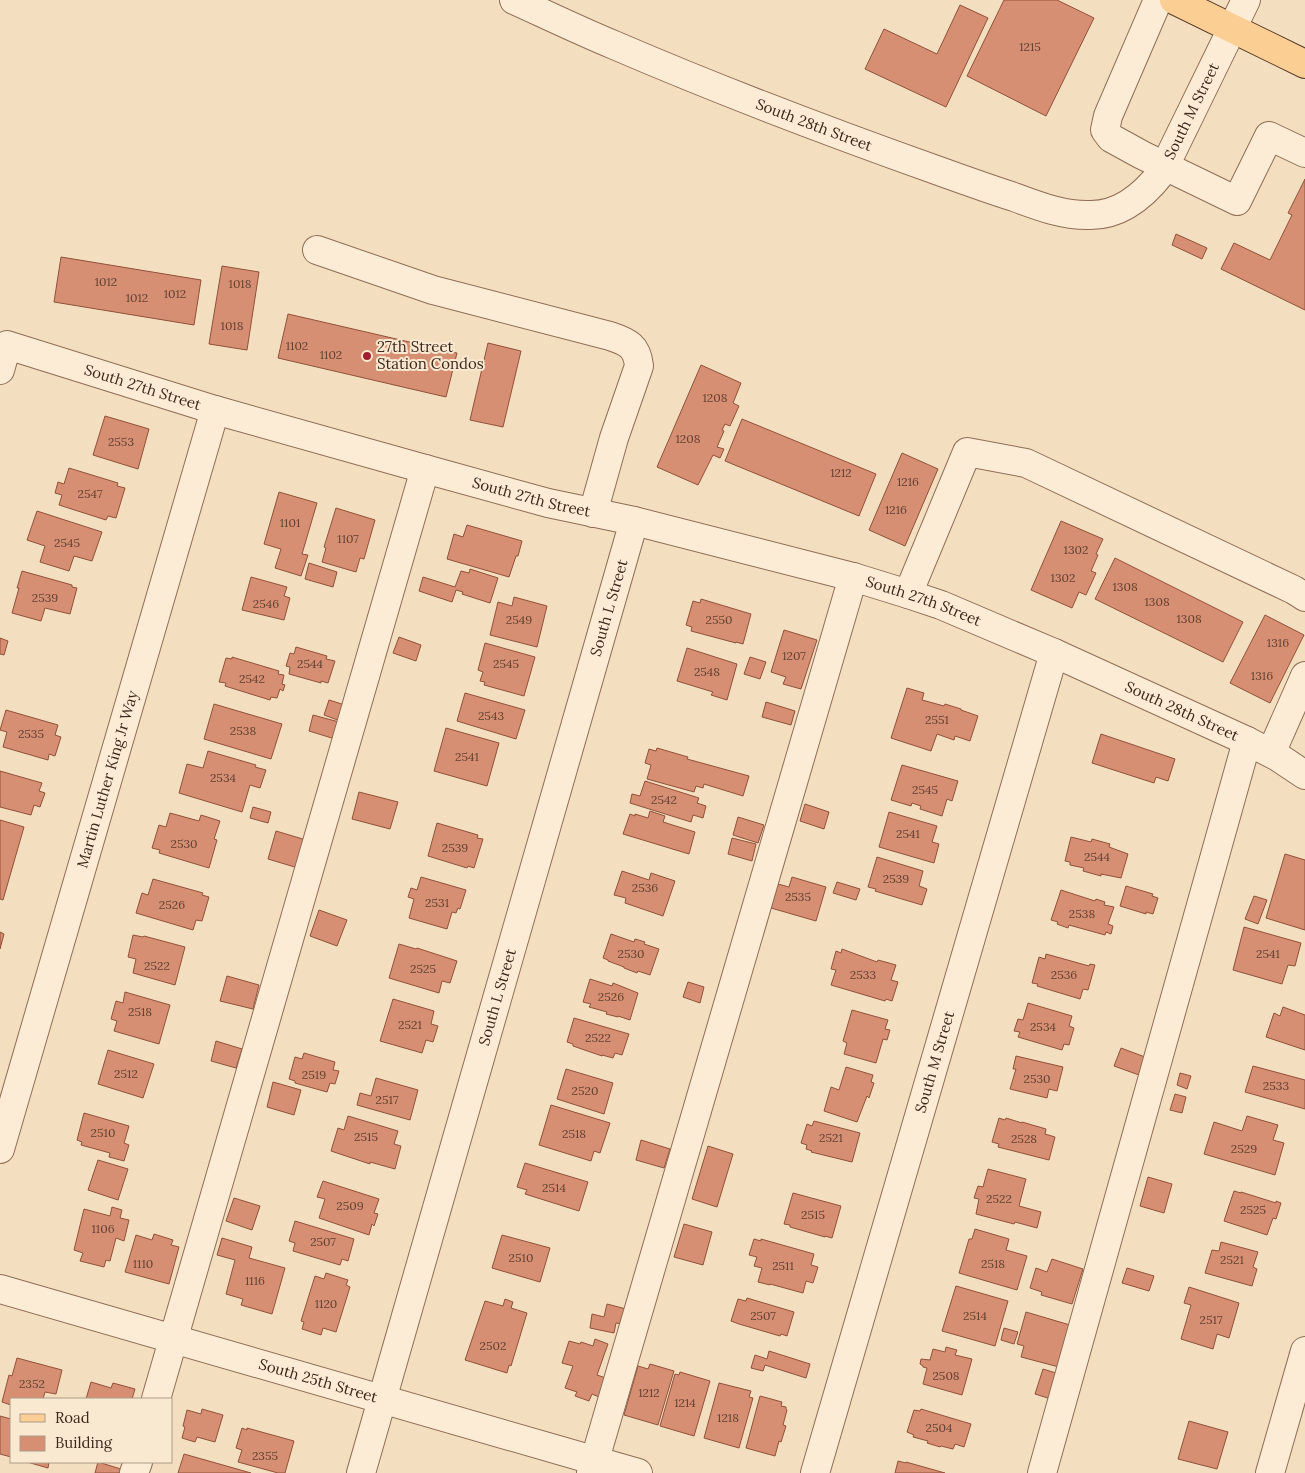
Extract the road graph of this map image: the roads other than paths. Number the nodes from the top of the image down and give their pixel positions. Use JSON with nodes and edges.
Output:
{"nodes":[{"id":1,"x":514,"y":0,"type":"edge"},
{"id":2,"x":1158,"y":0,"type":"edge"},
{"id":3,"x":1174,"y":0,"type":"edge"},
{"id":4,"x":1246,"y":0,"type":"edge"},
{"id":5,"x":1232,"y":28,"type":"junction"},
{"id":6,"x":1305,"y":64,"type":"edge"},
{"id":7,"x":1305,"y":153,"type":"edge"},
{"id":8,"x":1165,"y":167,"type":"junction"},
{"id":9,"x":1121,"y":208,"type":"joint"},
{"id":10,"x":317,"y":250,"type":"dead end"},
{"id":11,"x":4,"y":357,"type":"edge"},
{"id":12,"x":215,"y":410,"type":"junction"},
{"id":13,"x":425,"y":469,"type":"junction"},
{"id":14,"x":593,"y":513,"type":"junction"},
{"id":15,"x":634,"y":521,"type":"junction"},
{"id":16,"x":853,"y":577,"type":"junction"},
{"id":17,"x":908,"y":594,"type":"junction"},
{"id":18,"x":1305,"y":597,"type":"edge"},
{"id":19,"x":1054,"y":653,"type":"junction"},
{"id":20,"x":1305,"y":676,"type":"edge"},
{"id":21,"x":1247,"y":740,"type":"junction"},
{"id":22,"x":1271,"y":754,"type":"junction"},
{"id":23,"x":1305,"y":775,"type":"edge"},
{"id":24,"x":0,"y":1149,"type":"edge"},
{"id":25,"x":0,"y":1288,"type":"edge"},
{"id":26,"x":173,"y":1339,"type":"junction"},
{"id":27,"x":1305,"y":1351,"type":"edge"},
{"id":28,"x":156,"y":1398,"type":"edge"},
{"id":29,"x":383,"y":1399,"type":"junction"},
{"id":30,"x":592,"y":1467,"type":"edge"},
{"id":31,"x":361,"y":1473,"type":"edge"},
{"id":32,"x":638,"y":1473,"type":"edge"},
{"id":33,"x":815,"y":1473,"type":"edge"},
{"id":34,"x":1042,"y":1473,"type":"edge"},
{"id":35,"x":1270,"y":1473,"type":"edge"}],
"edges":[{"from":1,"to":9,"type":"street","name":"South 28th Street"},
{"from":2,"to":8,"type":"street"},
{"from":3,"to":5,"type":"main road"},
{"from":4,"to":5,"type":"street","name":"South M Street"},
{"from":5,"to":6,"type":"main road"},
{"from":5,"to":8,"type":"street","name":"South M Street"},
{"from":7,"to":8,"type":"street"},
{"from":8,"to":9,"type":"street","name":"South M Street"},
{"from":10,"to":14,"type":"street"},
{"from":11,"to":12,"type":"street","name":"South 27th Street"},
{"from":12,"to":13,"type":"street","name":"South 27th Street"},
{"from":12,"to":24,"type":"street","name":"Martin Luther King Jr Way"},
{"from":13,"to":14,"type":"street","name":"South 27th Street"},
{"from":13,"to":26,"type":"street"},
{"from":14,"to":15,"type":"street","name":"South 27th Street"},
{"from":15,"to":16,"type":"street","name":"South 27th Street"},
{"from":15,"to":29,"type":"street","name":"South L Street"},
{"from":16,"to":17,"type":"street","name":"South 27th Street"},
{"from":16,"to":30,"type":"street"},
{"from":17,"to":18,"type":"street"},
{"from":17,"to":19,"type":"street","name":"South 27th Street"},
{"from":19,"to":21,"type":"street","name":"South 28th Street"},
{"from":19,"to":33,"type":"street","name":"South M Street"},
{"from":20,"to":22,"type":"street"},
{"from":21,"to":22,"type":"street","name":"South 28th Street"},
{"from":21,"to":34,"type":"street"},
{"from":22,"to":23,"type":"street","name":"South 28th Street"},
{"from":25,"to":26,"type":"street","name":"South 25th Street"},
{"from":26,"to":28,"type":"street"},
{"from":26,"to":29,"type":"street","name":"South 25th Street"},
{"from":27,"to":35,"type":"street"},
{"from":29,"to":30,"type":"street","name":"South 25th Street"},
{"from":29,"to":31,"type":"street","name":"South L Street"},
{"from":30,"to":32,"type":"street","name":"South 25th Street"}]}
